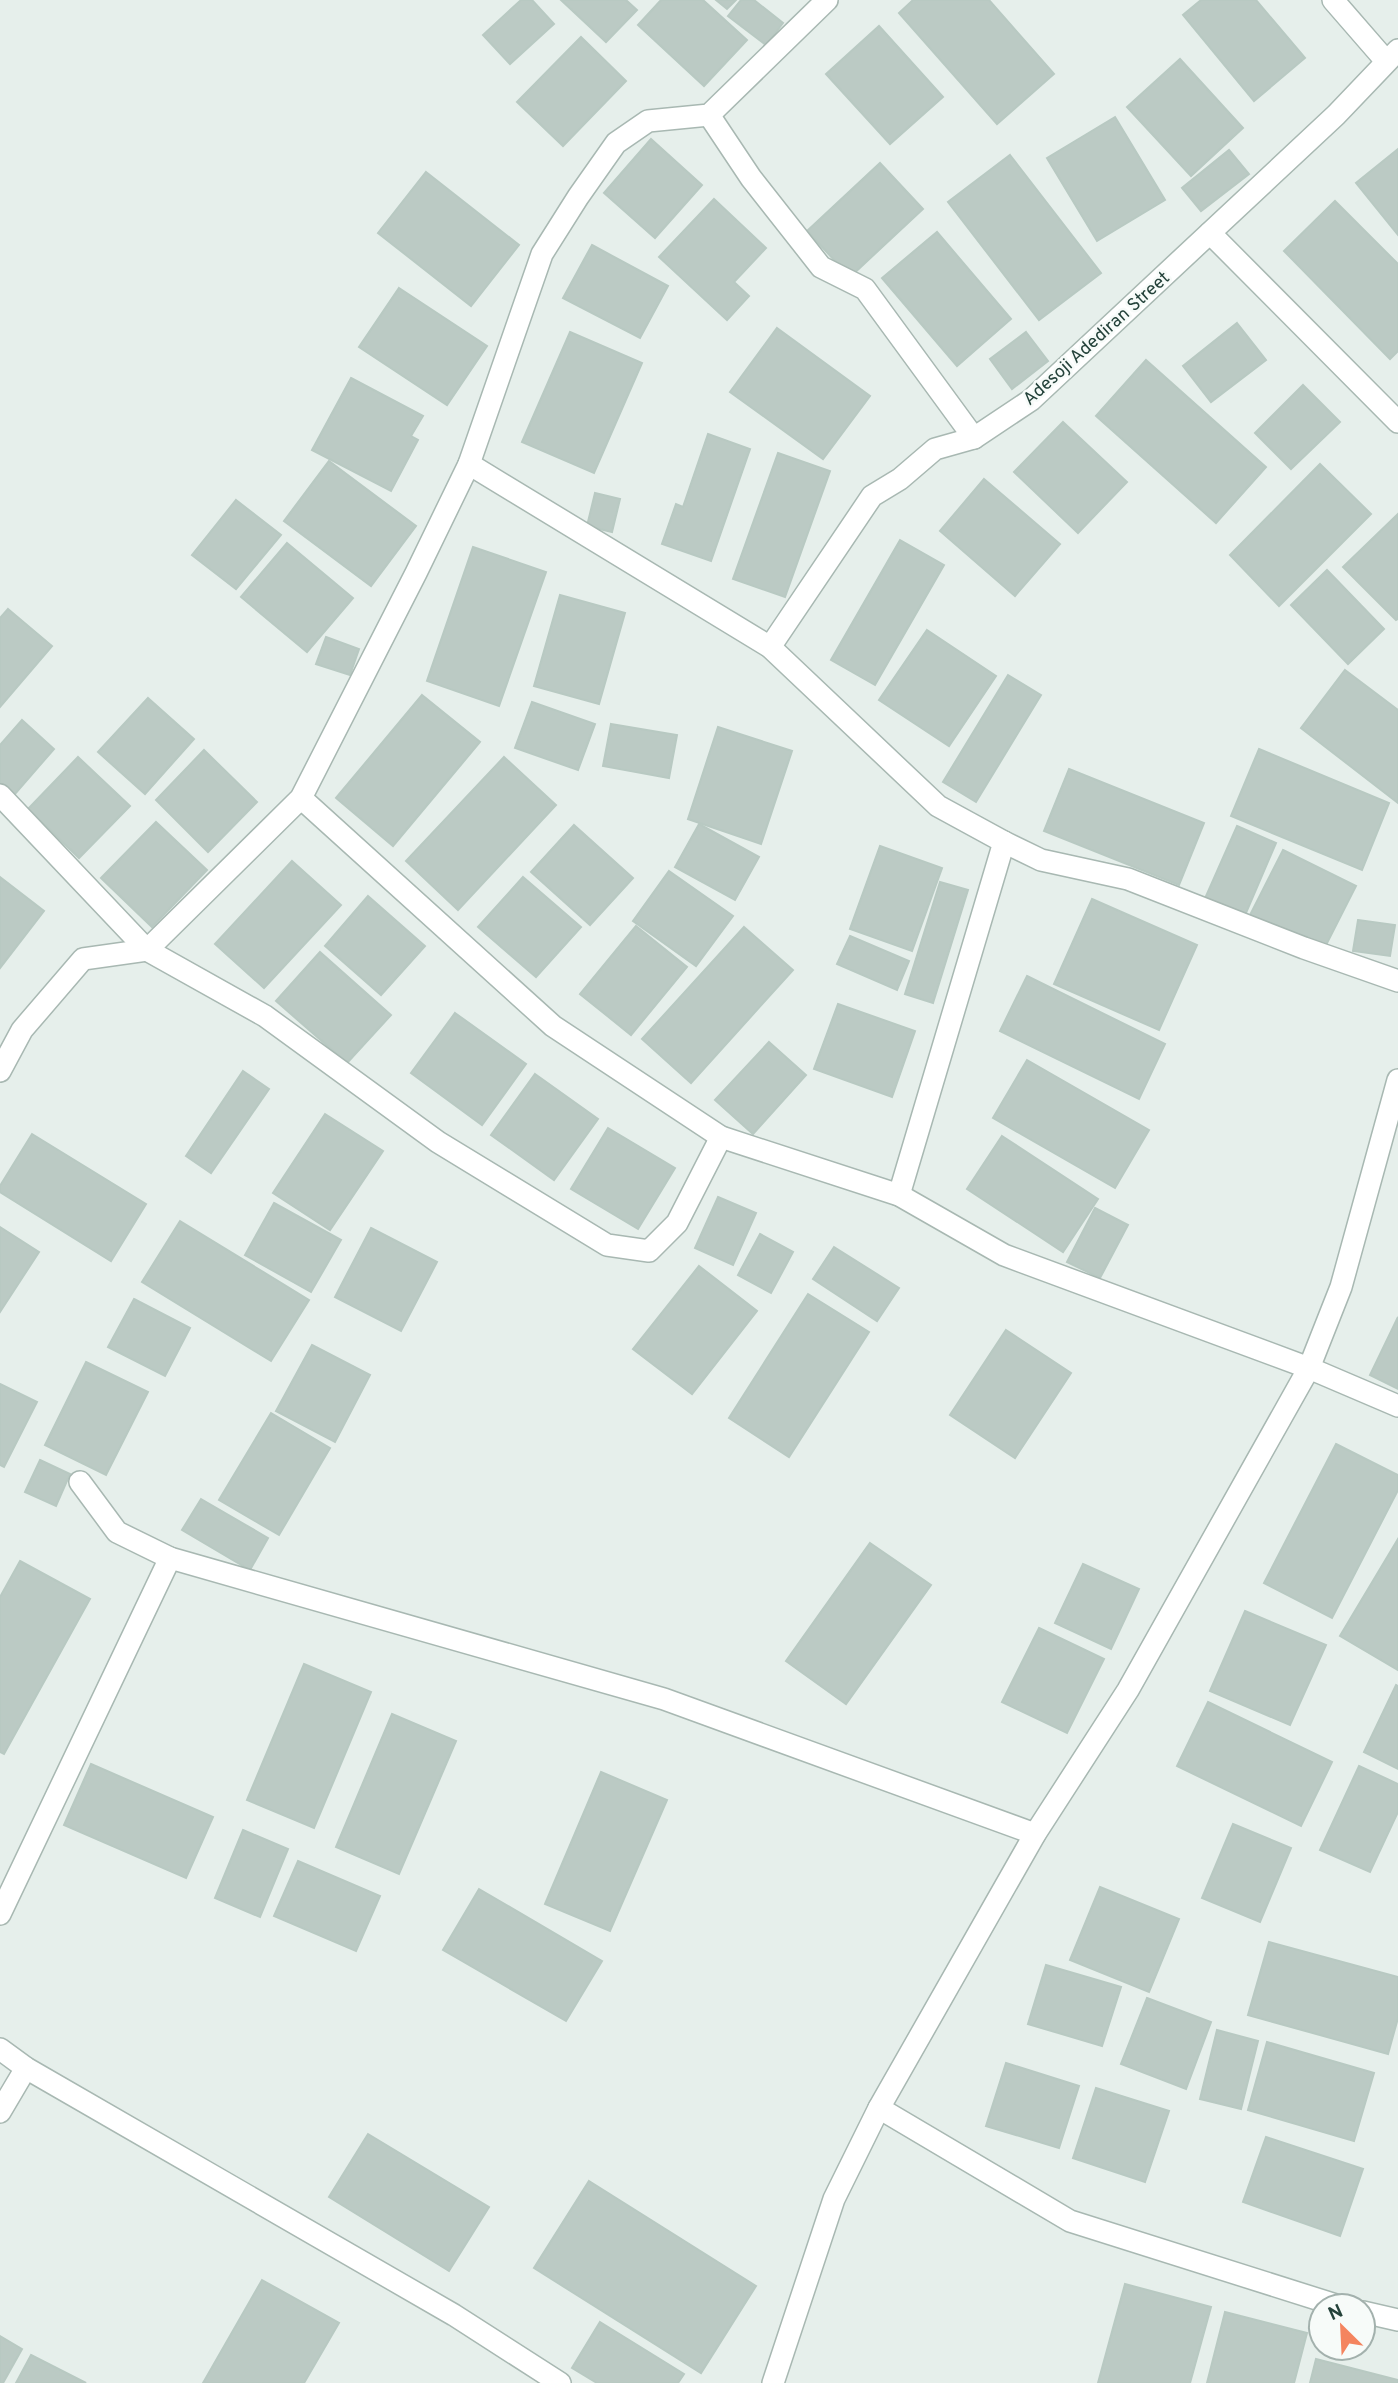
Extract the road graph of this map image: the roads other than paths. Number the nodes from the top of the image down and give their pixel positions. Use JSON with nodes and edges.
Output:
{"nodes":[{"id":1,"x":827,"y":0,"type":"edge"},
{"id":2,"x":1333,"y":0,"type":"edge"},
{"id":3,"x":1392,"y":55,"type":"edge"},
{"id":4,"x":709,"y":115,"type":"junction"},
{"id":5,"x":1210,"y":233,"type":"junction"},
{"id":6,"x":1398,"y":422,"type":"edge"},
{"id":7,"x":974,"y":438,"type":"junction"},
{"id":8,"x":469,"y":464,"type":"junction"},
{"id":9,"x":770,"y":647,"type":"junction"},
{"id":10,"x":0,"y":795,"type":"edge"},
{"id":11,"x":301,"y":798,"type":"junction"},
{"id":12,"x":1004,"y":842,"type":"junction"},
{"id":13,"x":147,"y":950,"type":"junction"},
{"id":14,"x":1398,"y":981,"type":"edge"},
{"id":15,"x":0,"y":1072,"type":"edge"},
{"id":16,"x":1398,"y":1080,"type":"edge"},
{"id":17,"x":721,"y":1138,"type":"junction"},
{"id":18,"x":899,"y":1195,"type":"junction"},
{"id":19,"x":1309,"y":1368,"type":"junction"},
{"id":20,"x":1398,"y":1406,"type":"edge"},
{"id":21,"x":80,"y":1482,"type":"dead end"},
{"id":22,"x":170,"y":1558,"type":"junction"},
{"id":23,"x":1035,"y":1834,"type":"junction"},
{"id":24,"x":0,"y":1914,"type":"edge"},
{"id":25,"x":0,"y":2049,"type":"edge"},
{"id":26,"x":26,"y":2068,"type":"junction"},
{"id":27,"x":879,"y":2108,"type":"junction"},
{"id":28,"x":0,"y":2112,"type":"edge"},
{"id":29,"x":1307,"y":2296,"type":"edge"},
{"id":30,"x":1377,"y":2315,"type":"edge"},
{"id":31,"x":1398,"y":2320,"type":"edge"},
{"id":32,"x":559,"y":2383,"type":"edge"},
{"id":33,"x":773,"y":2383,"type":"edge"}],
"edges":[{"from":1,"to":4,"type":"street"},
{"from":2,"to":3,"type":"street"},
{"from":3,"to":5,"type":"street","name":"Adesoji Adediran Street"},
{"from":4,"to":7,"type":"street"},
{"from":4,"to":8,"type":"street"},
{"from":5,"to":6,"type":"street"},
{"from":5,"to":7,"type":"street","name":"Adesoji Adediran Street"},
{"from":7,"to":9,"type":"street","name":"Adesoji Adediran Street"},
{"from":8,"to":9,"type":"street"},
{"from":8,"to":11,"type":"street"},
{"from":9,"to":12,"type":"street"},
{"from":10,"to":13,"type":"street"},
{"from":11,"to":13,"type":"street"},
{"from":11,"to":17,"type":"street"},
{"from":12,"to":14,"type":"street"},
{"from":12,"to":18,"type":"street"},
{"from":13,"to":15,"type":"street"},
{"from":13,"to":17,"type":"street"},
{"from":16,"to":19,"type":"street"},
{"from":17,"to":18,"type":"street"},
{"from":18,"to":19,"type":"street"},
{"from":19,"to":20,"type":"street"},
{"from":19,"to":23,"type":"street"},
{"from":21,"to":22,"type":"street"},
{"from":22,"to":23,"type":"street"},
{"from":22,"to":24,"type":"street"},
{"from":23,"to":27,"type":"street"},
{"from":25,"to":26,"type":"street"},
{"from":26,"to":28,"type":"street"},
{"from":26,"to":32,"type":"street"},
{"from":27,"to":29,"type":"street"},
{"from":27,"to":33,"type":"street"},
{"from":30,"to":31,"type":"street"}]}
